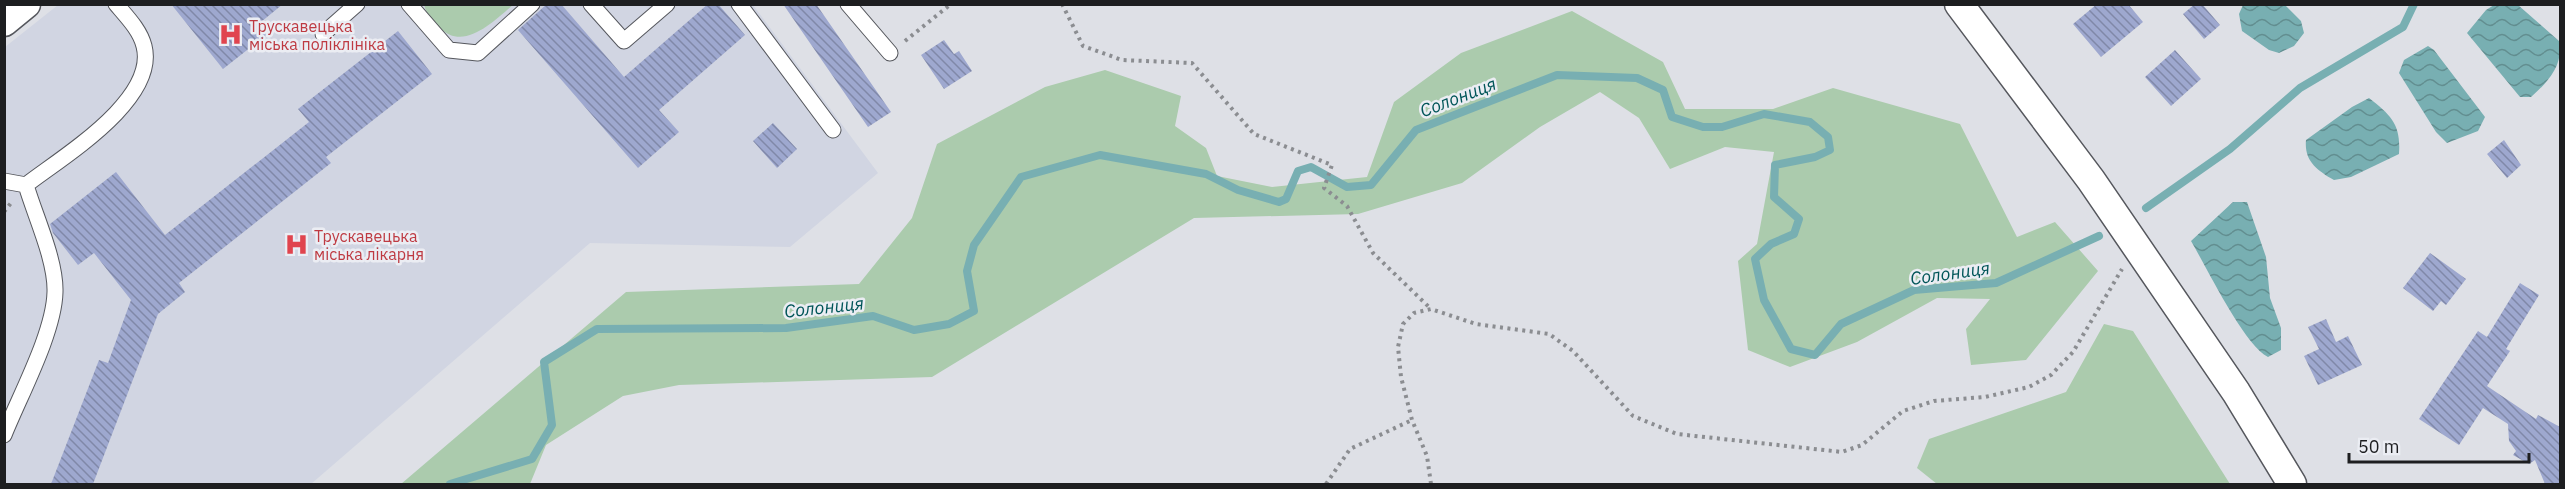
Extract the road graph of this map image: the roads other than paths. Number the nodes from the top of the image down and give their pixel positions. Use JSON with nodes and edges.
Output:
{"nodes":[{"id":1,"x":26,"y":4,"type":"edge"},
{"id":2,"x":357,"y":4,"type":"edge"},
{"id":3,"x":409,"y":4,"type":"edge"},
{"id":4,"x":532,"y":4,"type":"edge"},
{"id":5,"x":591,"y":4,"type":"edge"},
{"id":6,"x":667,"y":4,"type":"edge"},
{"id":7,"x":738,"y":4,"type":"edge"},
{"id":8,"x":848,"y":4,"type":"edge"},
{"id":9,"x":1959,"y":4,"type":"edge"},
{"id":10,"x":117,"y":5,"type":"edge"},
{"id":11,"x":4,"y":22,"type":"edge"},
{"id":12,"x":323,"y":34,"type":"dead end"},
{"id":13,"x":890,"y":53,"type":"road end"},
{"id":14,"x":833,"y":130,"type":"dead end"},
{"id":15,"x":4,"y":181,"type":"edge"},
{"id":16,"x":26,"y":186,"type":"junction"},
{"id":17,"x":4,"y":435,"type":"edge"},
{"id":18,"x":2292,"y":484,"type":"edge"}],
"edges":[{"from":1,"to":11,"type":"street"},
{"from":2,"to":12,"type":"lane"},
{"from":3,"to":4,"type":"lane"},
{"from":5,"to":6,"type":"lane"},
{"from":7,"to":14,"type":"lane"},
{"from":8,"to":13,"type":"lane"},
{"from":9,"to":18,"type":"street"},
{"from":10,"to":16,"type":"lane"},
{"from":15,"to":16,"type":"lane"},
{"from":16,"to":17,"type":"lane"}]}
